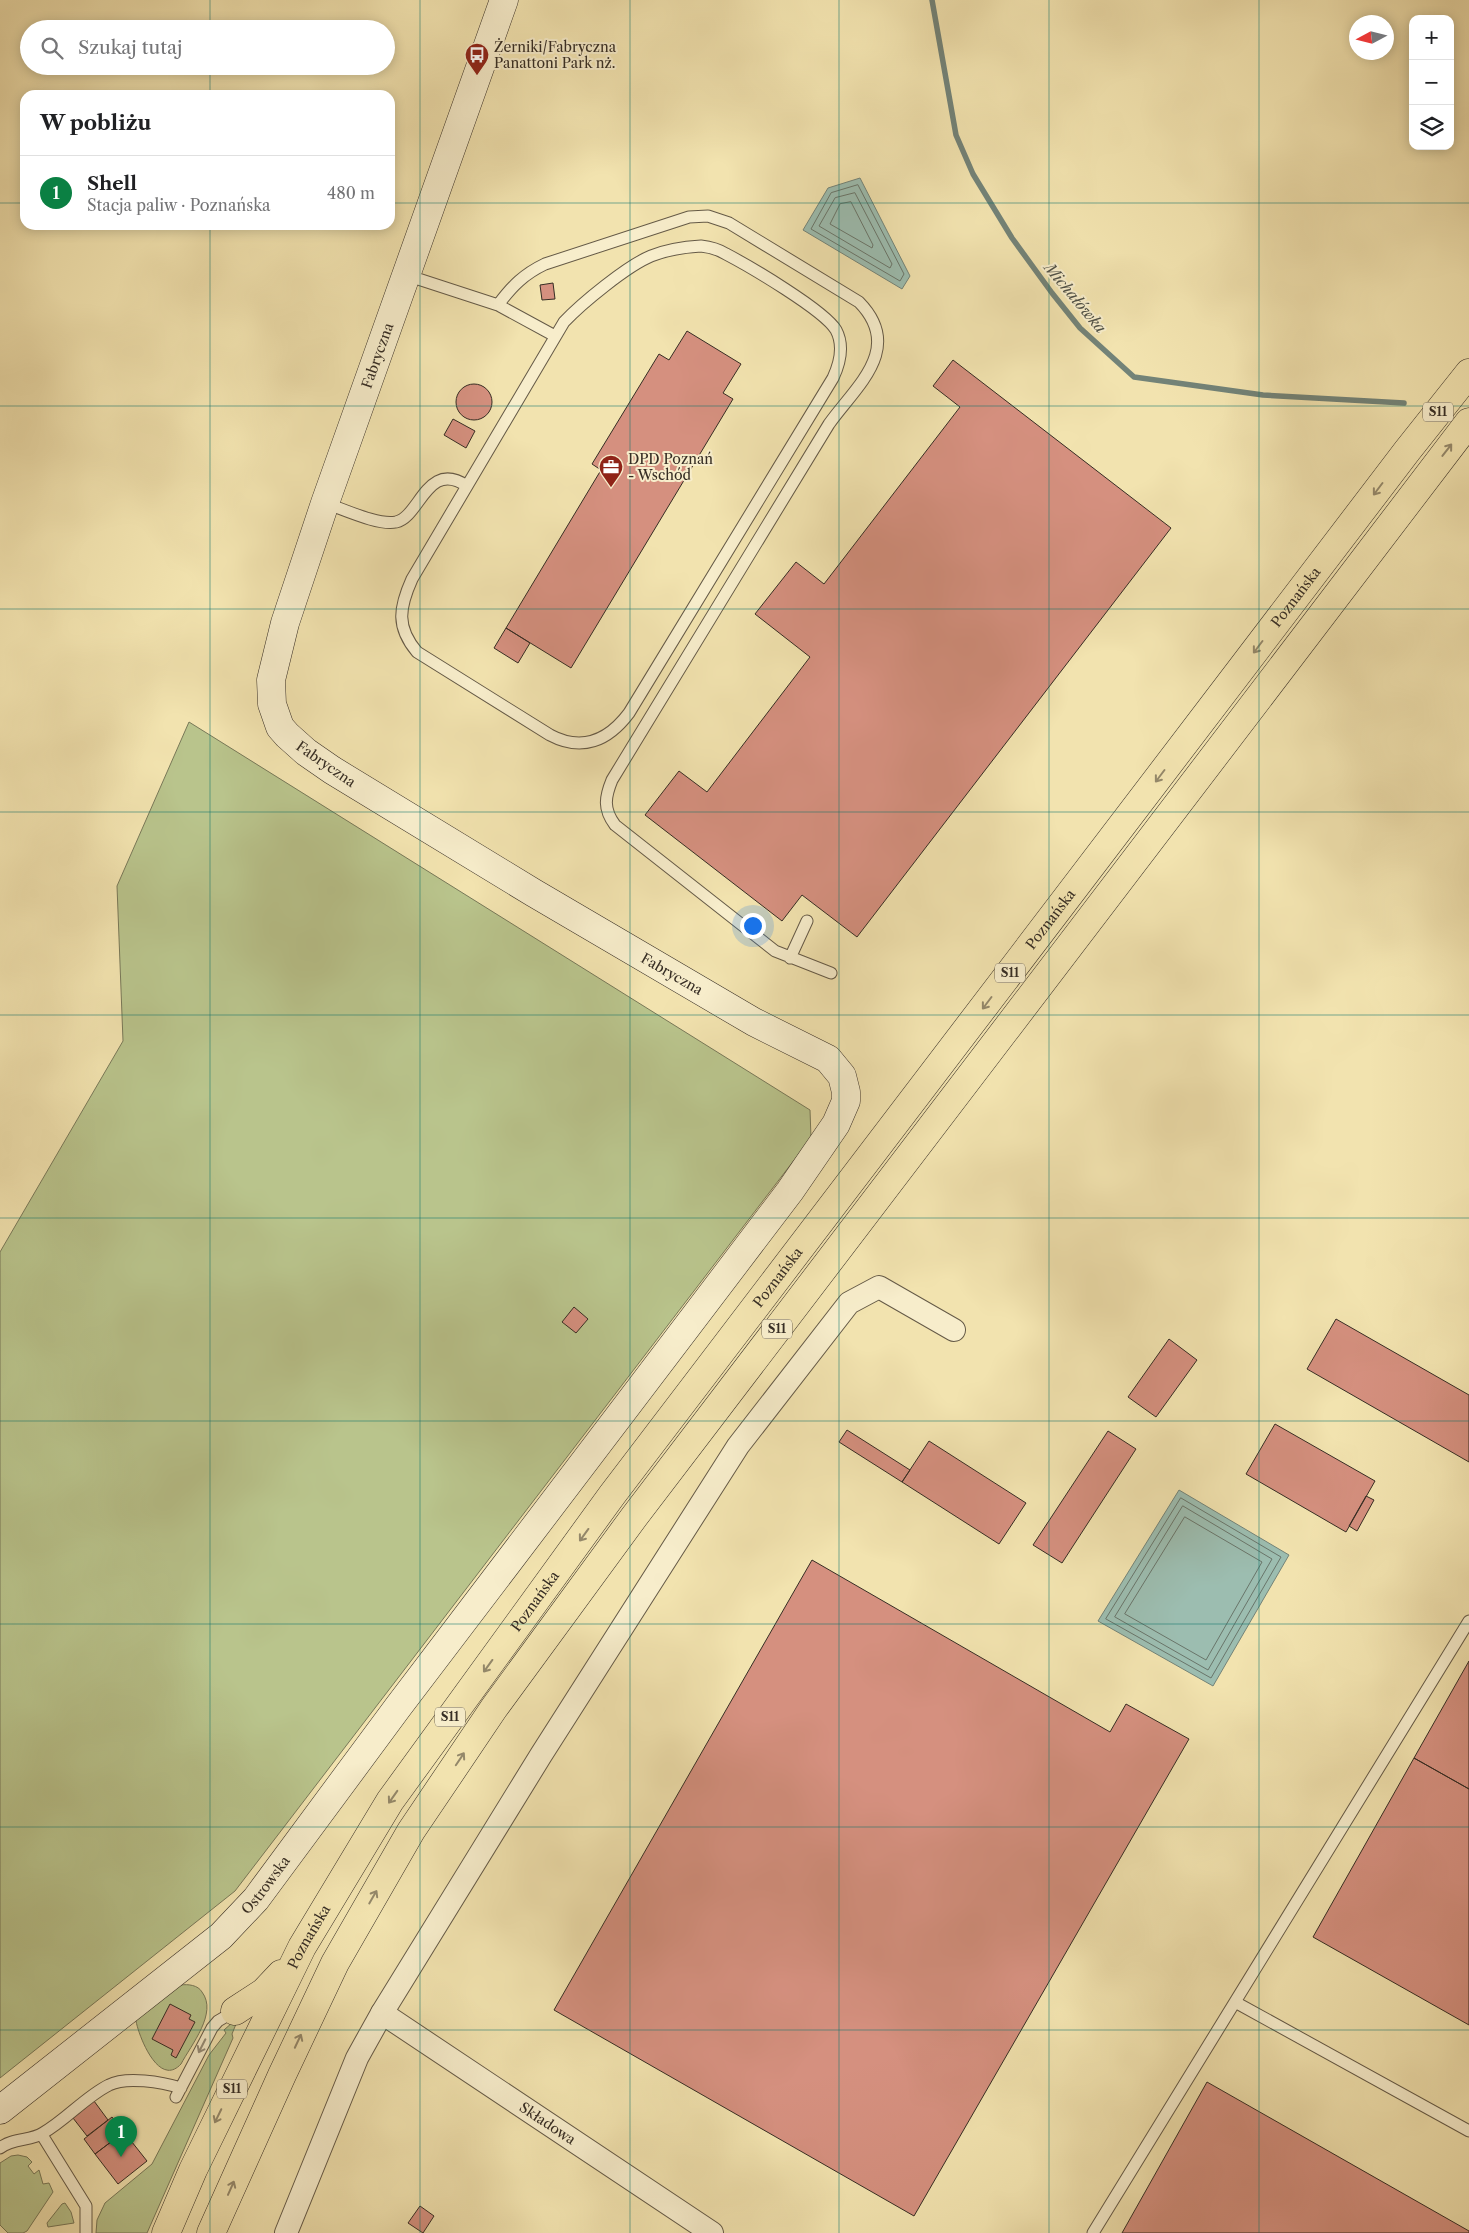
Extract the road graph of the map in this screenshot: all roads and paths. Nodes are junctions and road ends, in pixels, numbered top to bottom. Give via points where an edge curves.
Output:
1 (504, 0) edge
2 (406, 275) junction
3 (498, 305) junction
4 (555, 336) junction
5 (1469, 373) edge
6 (1469, 422) edge
7 (467, 486) junction
8 (325, 502) junction
9 (807, 921) dead end
10 (790, 958) junction
11 (831, 973) dead end
12 (954, 1330) dead end
13 (475, 1605) joint
14 (1469, 1621) edge
15 (302, 1947) junction
16 (1235, 2002) junction
17 (235, 2011) joint
18 (382, 2013) junction
19 (0, 2110) edge
20 (1469, 2131) edge
21 (42, 2134) junction
22 (0, 2148) edge
23 (86, 2233) edge
24 (166, 2233) edge
25 (211, 2233) edge
26 (286, 2233) edge
27 (712, 2233) edge
28 (1093, 2233) edge

1 - 2 street, Fabryczna
2 - 3 lane
2 - 8 street, Fabryczna
3 - 4 lane
3 - 10 lane via 519,280 545,264 678,220 708,216 729,224 859,302 870,315 877,352 870,371 829,424 612,780 606,797 608,813 615,825 766,945
4 - 7 lane
4 - 7 lane via 572,314 636,264 654,255 701,246 726,254 820,313 839,338 840,358 833,378 629,713 617,727 592,742 570,743 550,735 427,659 410,642 401,619 406,592
5 -> 15 highway, Poznańska / S11 via 612,1495 390,1801
25 -> 6 highway, S11 via 335,1963 411,1831 494,1708 634,1517
7 - 8 lane via 451,479 436,483 422,494 403,518 395,522 380,521
8 - 13 street, Fabryczna via 280,636 274,664 272,704 280,727 306,752 383,802 754,1022 828,1059 842,1076 846,1092 846,1101 836,1124 790,1191
9 - 10 lane
10 - 11 lane
12 - 18 street via 879,1287 849,1303 738,1446 546,1747
13 - 19 street, Ostrowska via 287,1860 238,1919 221,1936
14 - 16 lane
15 - 17 highway via 264,1992
15 -> 24 highway, Poznańska / S11 via 192,2170
16 - 20 lane
16 - 28 lane
17 -> 21 lane via 212,2028 178,2092 152,2082 109,2085
18 - 26 street via 358,2058
18 - 27 street, Składowa
21 - 22 lane
21 - 23 lane via 86,2206

